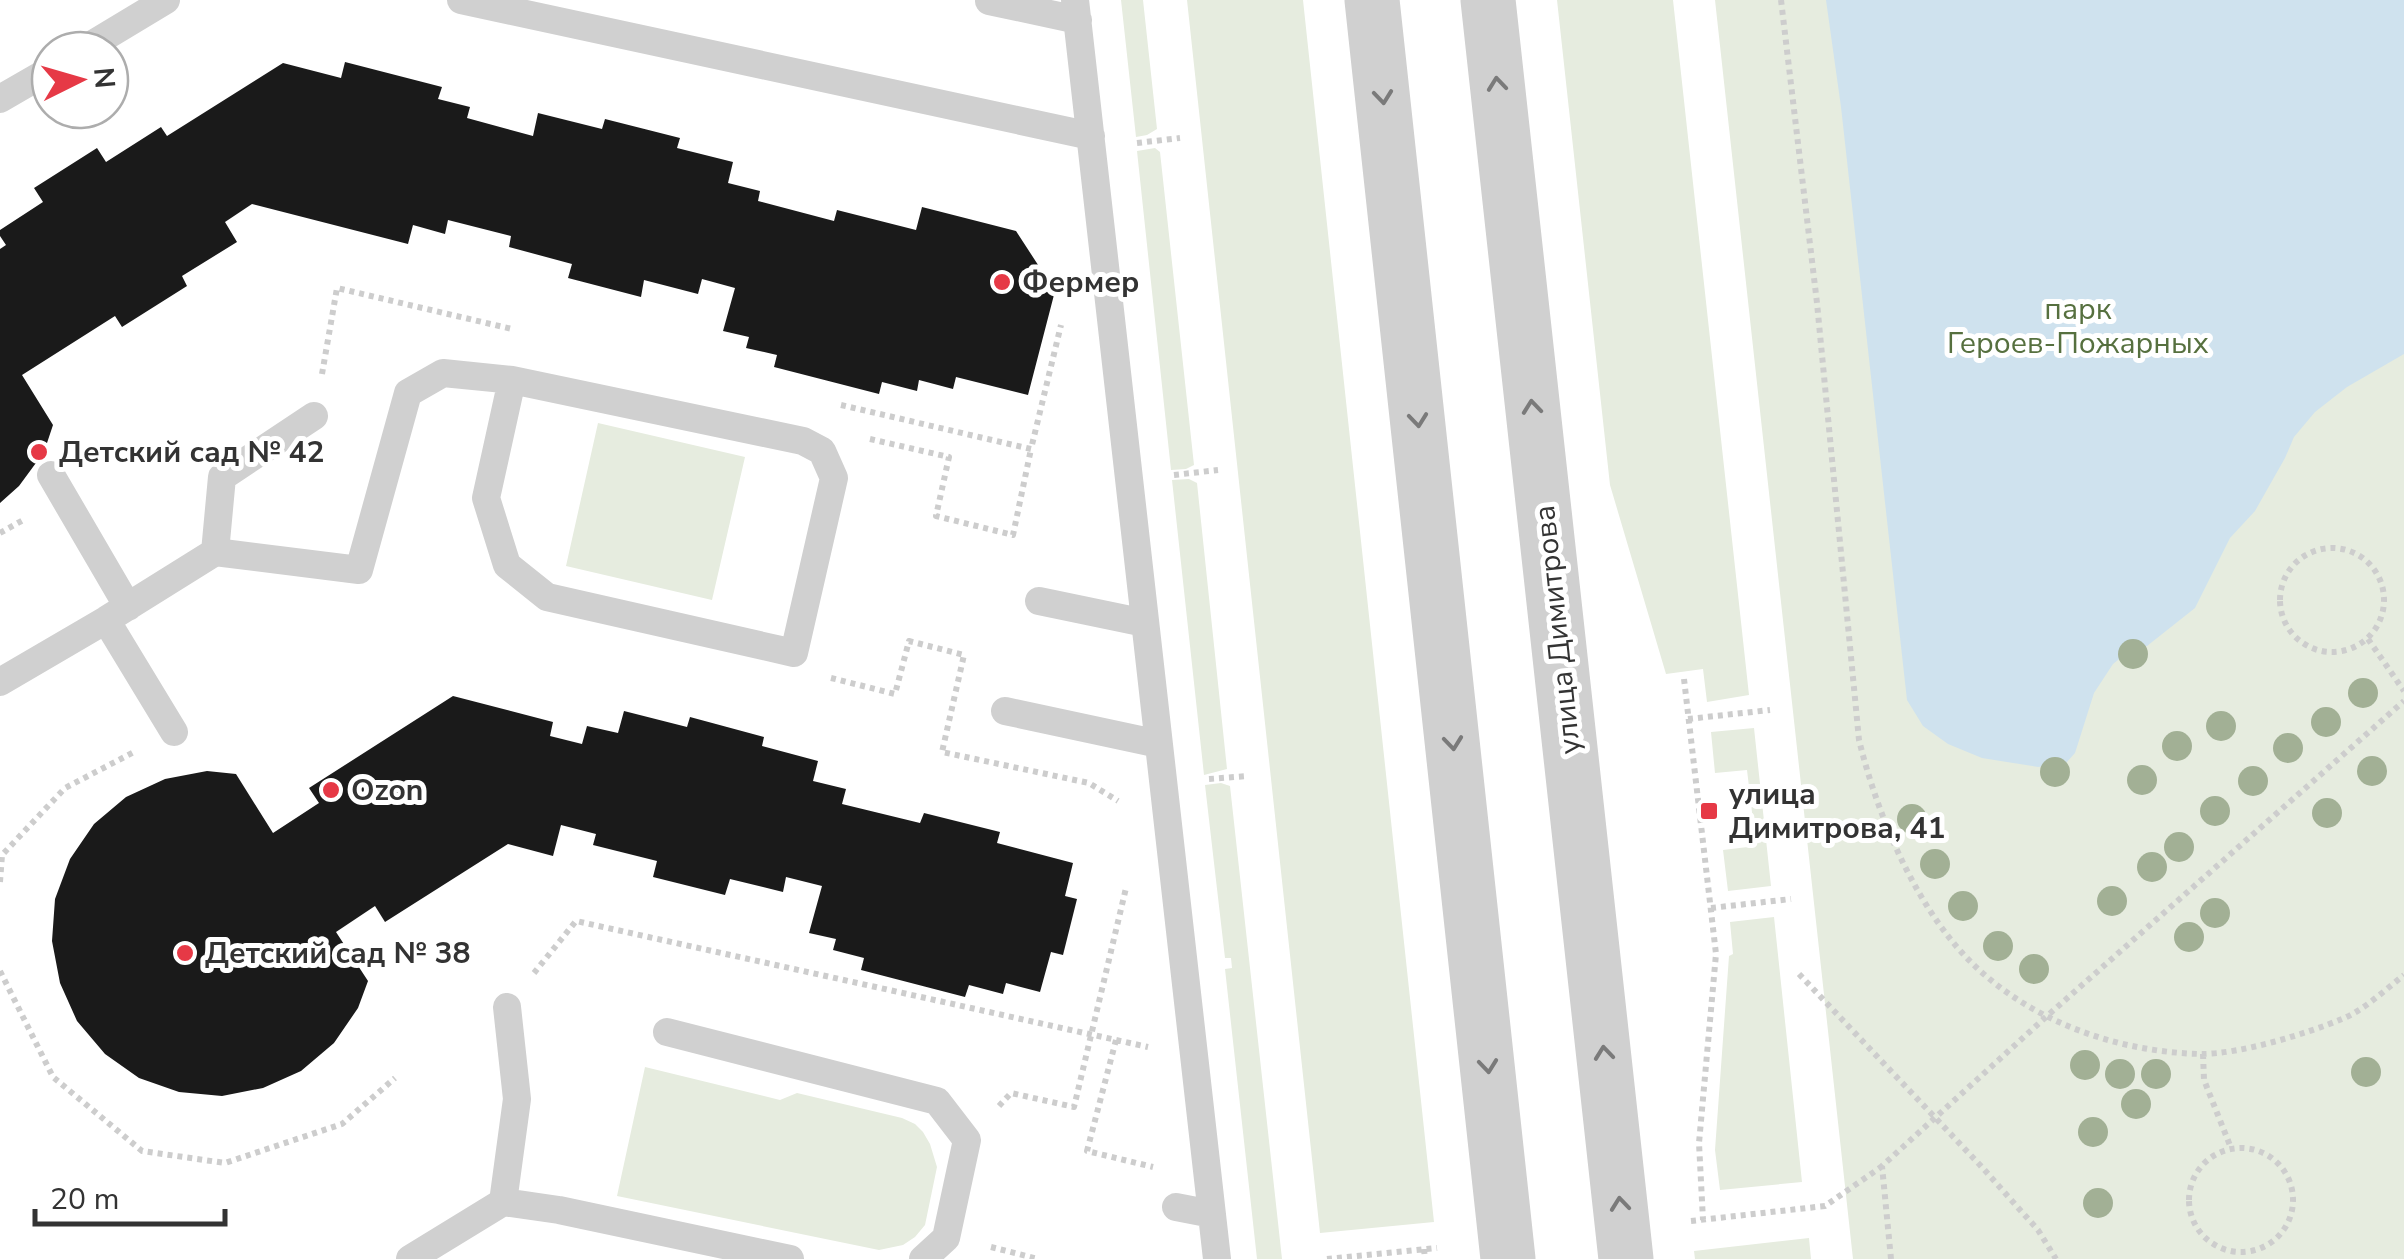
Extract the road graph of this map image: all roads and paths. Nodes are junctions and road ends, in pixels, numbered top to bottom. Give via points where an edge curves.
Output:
1 (166, 0) edge
2 (461, 0) edge
3 (1372, 0) edge
4 (1488, 0) edge
5 (1781, 0) edge
6 (989, 1) edge
7 (1076, 10) edge
8 (116, 30) edge
9 (30, 82) edge
10 (0, 100) edge
11 (1091, 136) junction
12 (1104, 256) junction
13 (530, 332) dead end
14 (512, 380) junction
15 (838, 404) dead end
16 (314, 416) joint
17 (1031, 448) junction
18 (822, 451) junction
19 (52, 475) dead end
20 (216, 552) junction
21 (1039, 601) dead end
22 (117, 614) junction
23 (1145, 623) junction
24 (2368, 639) junction
25 (1684, 679) dead end
26 (0, 682) edge
27 (2404, 691) edge
28 (889, 692) dead end
29 (2404, 700) edge
30 (1770, 710) dead end
31 (1005, 711) dead end
32 (1688, 720) junction
33 (174, 732) joint
34 (1159, 744) junction
35 (1120, 803) dead end
36 (0, 882) edge
37 (1127, 883) dead end
38 (1791, 899) dead end
39 (1711, 908) junction
40 (0, 971) edge
41 (1799, 974) dead end
42 (2404, 975) edge
43 (507, 1007) joint
44 (2047, 1016) junction
45 (666, 1032) dead end
46 (1090, 1035) junction
47 (1116, 1040) junction
48 (2203, 1054) junction
49 (1194, 1056) junction
50 (396, 1078) dead end
51 (1936, 1117) junction
52 (967, 1140) junction
53 (2231, 1148) junction
54 (1882, 1166) junction
55 (1208, 1180) junction
56 (503, 1202) junction
57 (1176, 1207) dead end
58 (1212, 1214) junction
59 (1704, 1220) junction
60 (1691, 1221) dead end
61 (1437, 1248) dead end
62 (1424, 1249) junction
63 (2253, 1256) edge
64 (410, 1259) edge
65 (790, 1259) edge
66 (923, 1259) edge
67 (1217, 1259) edge
68 (1327, 1259) edge
69 (1425, 1259) edge
70 (1508, 1259) edge
71 (1626, 1259) edge
72 (1891, 1259) edge
73 (2056, 1259) edge

1 - 8 lane
2 - 11 lane
3 -> 70 street
71 -> 4 street, улица Димитрова
5 - 44 path via 1859,740 1869,783 1946,934 1978,969
6 - 7 lane
7 - 11 lane
9 - 10 lane
11 - 12 lane
12 - 17 path via 1077,258
12 - 23 lane
13 - 16 path via 337,288
14 - 18 lane via 803,441
14 - 18 lane via 486,498 507,564 547,597 794,653 834,478
14 - 20 lane via 443,373 408,394 360,570
15 - 17 path
16 - 20 lane via 222,476
17 - 18 path via 1013,535 936,516 949,457 861,437
19 - 22 lane
20 - 22 lane
21 - 23 lane
22 - 26 lane
22 - 33 lane
23 - 34 lane
24 - 24 path via 2382,618 2384,593 2376,570 2356,552 2331,546 2307,553 2288,570 2279,594 2282,619 2297,640 2320,652 2346,651
24 - 27 path
25 - 32 path
28 - 35 path via 895,694 909,640 964,656 942,752 1089,782
29 - 44 path
30 - 32 path
31 - 34 lane
32 - 39 path
33 - 36 path via 65,788 2,855
34 - 49 lane
37 - 46 path
38 - 39 path
39 - 59 path via 1716,954 1699,1142
40 - 50 path via 53,1077 142,1151 225,1163 342,1124
41 - 51 path
42 - 48 path via 2345,1018 2243,1050
43 - 46 path via 576,922
43 - 56 lane via 517,1099
44 - 48 path via 2112,1042
44 - 51 path
45 - 52 lane via 937,1100
46 - 47 path
46 - 52 path via 1074,1107 1011,1093
47 - 49 path
47 - 55 path via 1087,1151
48 - 53 path via 2204,1080
49 - 55 lane
51 - 54 path
51 - 73 path
52 - 66 lane via 946,1238
53 - 63 path via 2254,1148 2290,1178 2294,1202 2288,1224
53 - 63 path via 2209,1157 2194,1175 2192,1221 2207,1240
54 - 59 path via 1826,1206
54 - 72 path
55 - 58 lane
56 - 64 lane
56 - 65 lane
57 - 58 lane
58 - 67 lane
59 - 60 path
61 - 62 path
62 - 68 path
62 - 69 path

